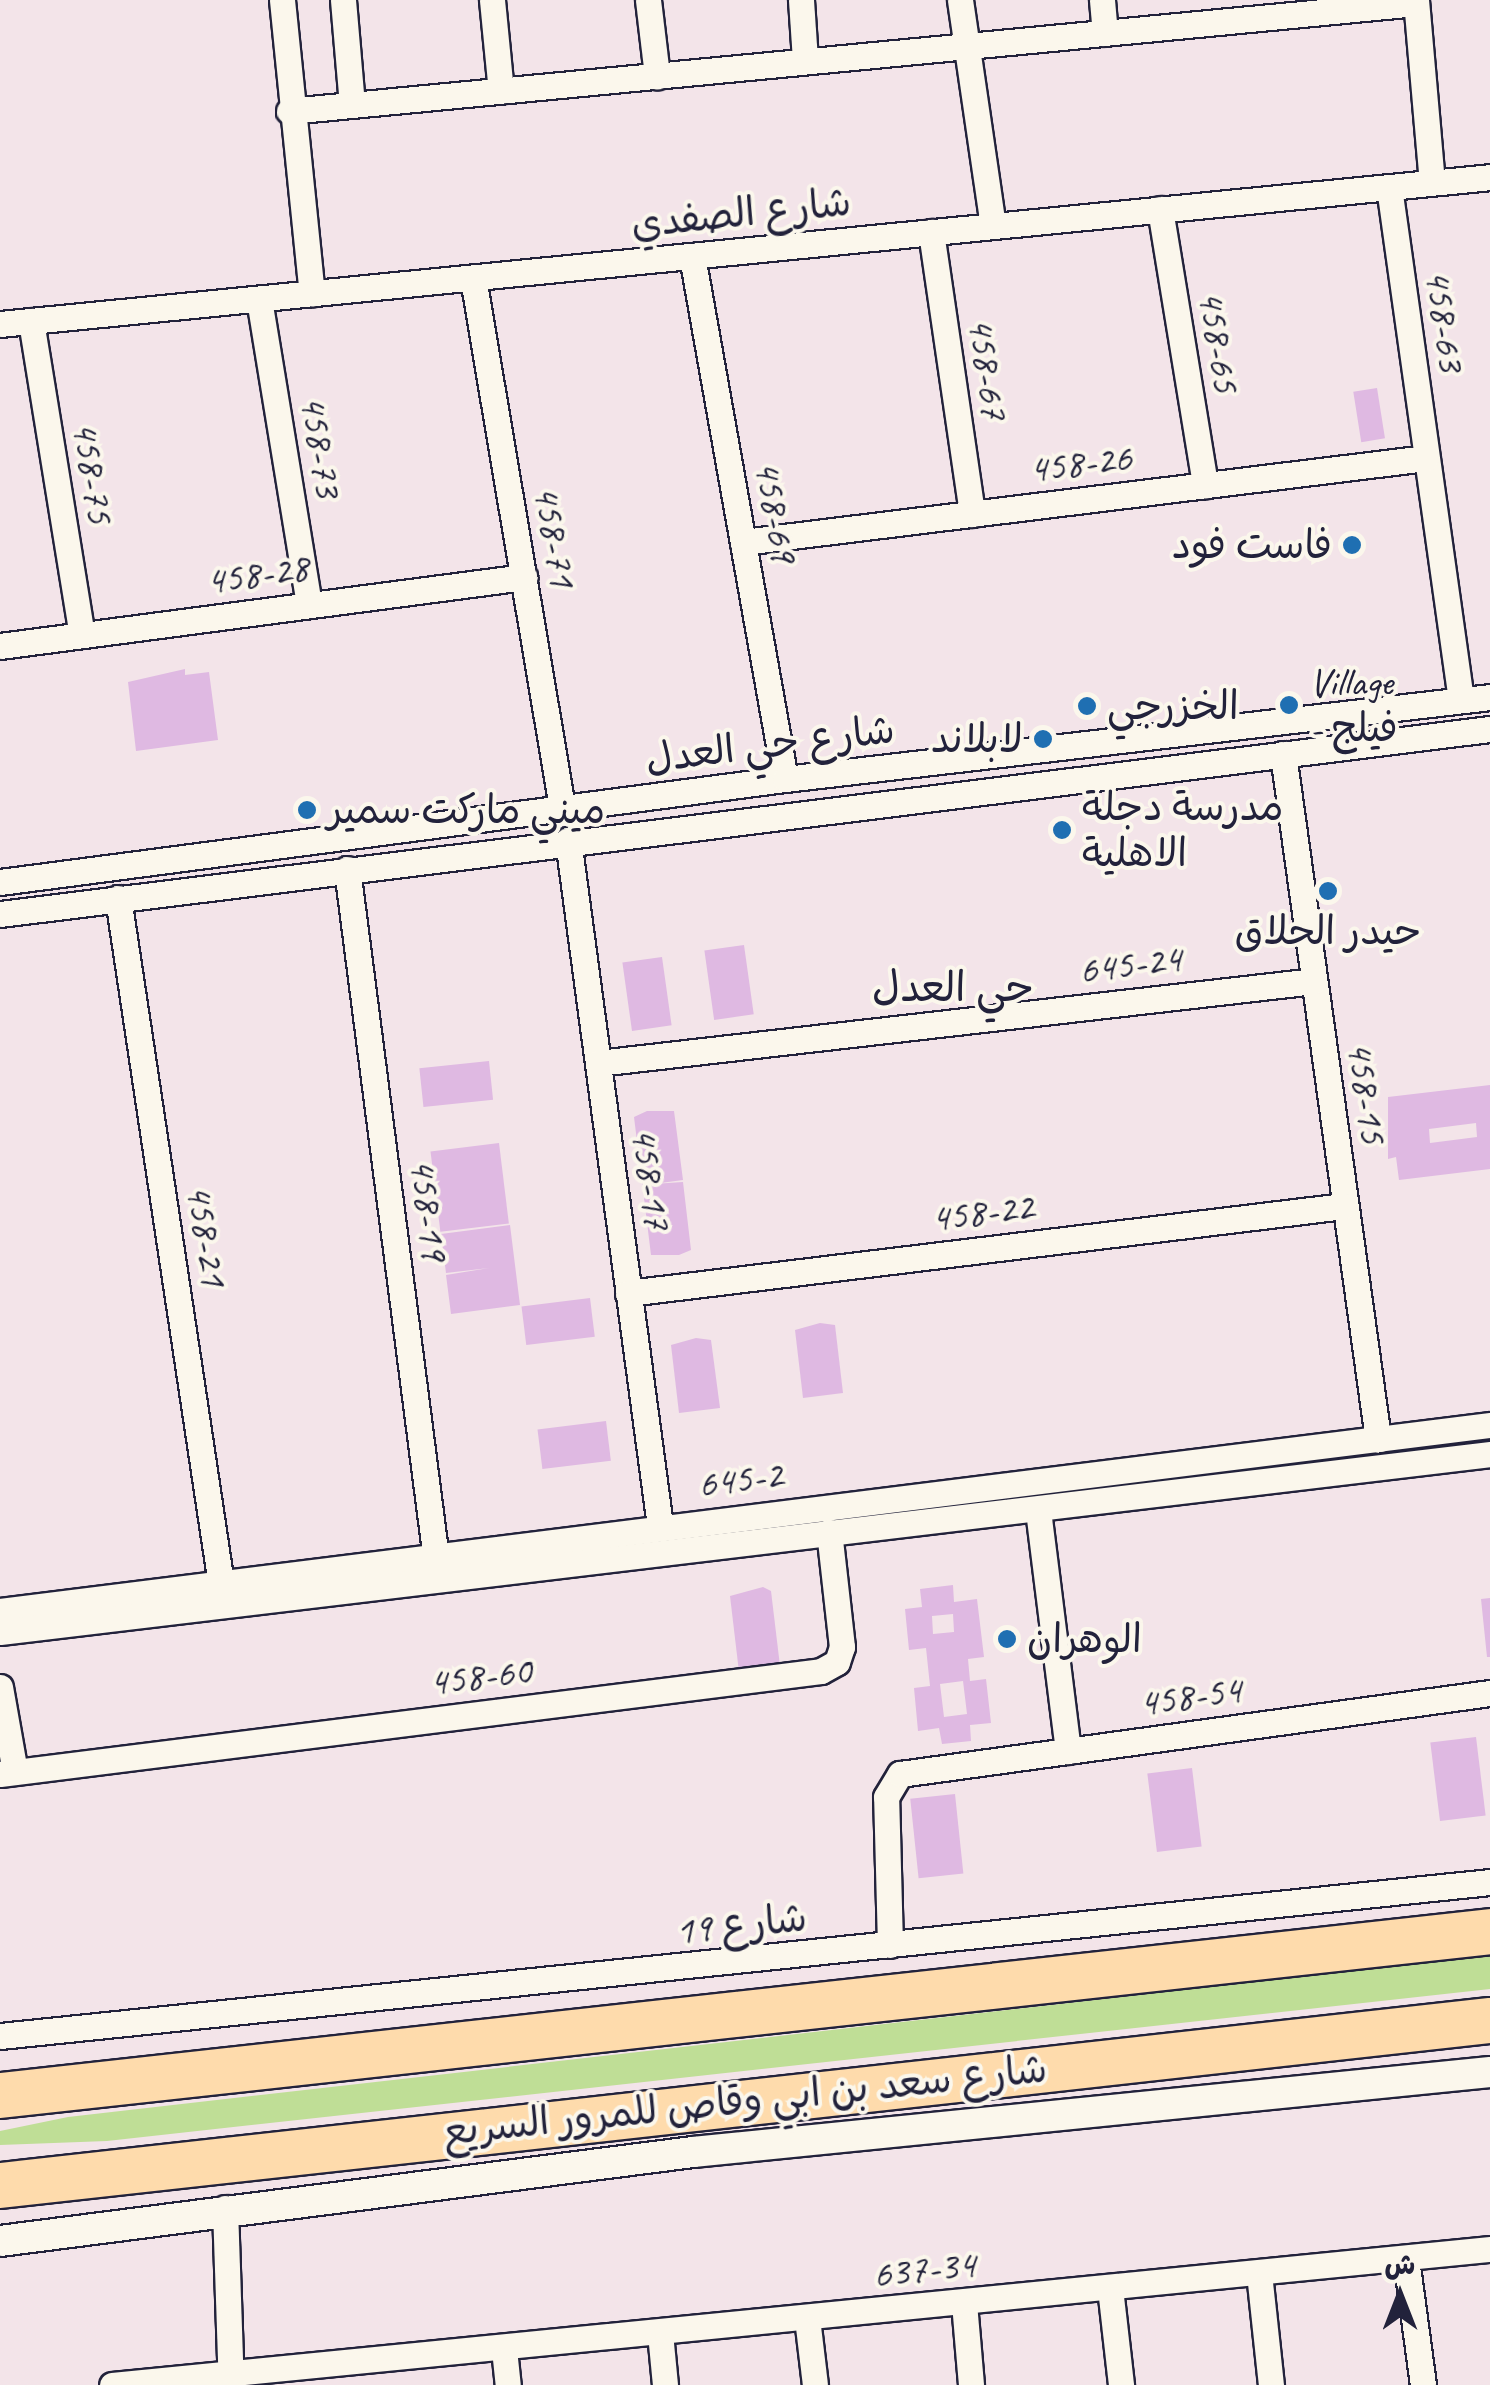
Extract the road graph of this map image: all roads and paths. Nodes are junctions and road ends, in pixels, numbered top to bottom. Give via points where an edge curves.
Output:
1 (282, 0) edge
2 (343, 0) edge
3 (492, 0) edge
4 (648, 0) edge
5 (801, 0) edge
6 (960, 0) edge
7 (1102, 0) edge
8 (1416, 1) edge
9 (1255, 9) edge
10 (1105, 33) junction
11 (964, 46) junction
12 (806, 61) junction
13 (657, 76) junction
14 (501, 91) junction
15 (352, 105) junction
16 (289, 111) junction
17 (1490, 177) edge
18 (1432, 182) junction
19 (1389, 187) junction
20 (1160, 210) junction
21 (993, 226) junction
22 (931, 232) junction
23 (692, 256) junction
24 (473, 278) junction
25 (312, 292) junction
26 (260, 298) junction
27 (31, 320) junction
28 (0, 324) edge
29 (1426, 458) junction
30 (1205, 485) junction
31 (972, 514) junction
32 (743, 542) junction
33 (524, 577) junction
34 (309, 605) junction
35 (82, 635) junction
36 (0, 646) edge
37 (1490, 696) edge
38 (1461, 700) junction
39 (1490, 729) edge
40 (1140, 738) junction
41 (1283, 754) junction
42 (1146, 770) junction
43 (785, 778) junction
44 (562, 806) junction
45 (568, 840) junction
46 (347, 868) junction
47 (0, 882) edge
48 (118, 898) junction
49 (0, 914) edge
50 (1314, 981) junction
51 (598, 1063) junction
52 (1344, 1206) junction
53 (628, 1293) junction
54 (1490, 1426) edge
55 (1378, 1439) junction
56 (1490, 1454) edge
57 (1038, 1510) junction
58 (660, 1526) junction
59 (829, 1532) junction
60 (436, 1559) junction
61 (221, 1584) junction
62 (302, 1587) junction
63 (0, 1611) edge
64 (0, 1632) edge
65 (0, 1687) edge
66 (1490, 1693) edge
67 (1068, 1751) junction
68 (8, 1773) edge
69 (1490, 1882) edge
70 (1490, 1931) edge
71 (890, 1945) junction
72 (1490, 2020) edge
73 (0, 2036) edge
74 (1490, 2072) edge
75 (0, 2092) edge
76 (0, 2184) edge
77 (225, 2208) junction
78 (0, 2241) edge
79 (1490, 2249) edge
80 (1406, 2258) junction
81 (1259, 2273) junction
82 (1110, 2288) junction
83 (964, 2303) junction
84 (807, 2318) junction
85 (660, 2333) junction
86 (504, 2349) junction
87 (230, 2380) edge
88 (112, 2385) edge
89 (508, 2385) edge
90 (665, 2385) edge
91 (815, 2385) edge
92 (971, 2385) edge
93 (1121, 2385) edge
94 (1271, 2385) edge
95 (1423, 2385) edge

1 - 16 street
2 - 15 street
3 - 14 street
4 - 13 street
5 - 12 street
6 - 11 street
7 - 10 street
8 - 9 street
8 - 18 street
9 - 10 street
10 - 11 street
11 - 12 street
11 - 21 street
12 - 13 street
13 - 14 street
14 - 15 street
15 - 16 street
16 - 25 street
17 - 18 street, شارع الصفدي
18 - 19 street, شارع الصفدي
19 - 20 street, شارع الصفدي
19 - 29 street, 458-63
20 - 21 street, شارع الصفدي
20 - 30 street, 458-65
21 - 22 street, شارع الصفدي
22 - 23 street, شارع الصفدي
22 - 31 street, 458-67
23 - 24 street, شارع الصفدي
23 - 32 street, 458-69
24 - 25 street, شارع الصفدي
24 - 33 street, 458-71
25 - 26 street, شارع الصفدي
26 - 27 street, شارع الصفدي
26 - 34 street, 458-73
27 - 28 street, شارع الصفدي
27 - 35 street, 458-75
29 - 30 street, 458-26
29 - 38 street, 458-63
30 - 31 street, 458-26
31 - 32 street, 458-26
32 - 43 street, 458-69
33 - 34 street, 458-28
33 - 44 street, 458-71
34 - 35 street, 458-28
35 - 36 street, 458-28
37 - 38 street, شارع حي العدل
38 - 40 street, شارع حي العدل
39 - 41 street, شارع حي العدل
40 - 42 street
40 - 43 street, شارع حي العدل
41 - 42 street, شارع حي العدل
41 - 50 street, 458-15
42 - 45 street, شارع حي العدل
43 - 44 street, شارع حي العدل
44 - 47 street, شارع حي العدل
45 - 46 street, شارع حي العدل
45 - 51 street, 458-17
46 - 48 street, شارع حي العدل
46 - 60 street, 458-19
48 - 49 street, شارع حي العدل
48 - 61 street, 458-21
50 - 51 street, 645-24
50 - 52 street, 458-15
51 - 53 street, 458-17
52 - 53 street, 458-22
52 - 55 street, 458-15
53 - 58 street, 458-17
54 - 55 street, 645-2
55 - 58 street, 645-2
56 - 57 street, 645-2
57 - 59 street, 645-2
57 - 67 street
58 - 60 street, 645-2
59 - 62 street, 645-2
59 - 68 street, 458-60 via 842,1647 837,1662 821,1670
60 - 62 street, 645-2
61 - 62 street, 645-2
61 - 63 street, 645-2
62 - 64 street, 645-2
65 - 68 street
66 - 67 street, 458-54
67 - 71 street, 458-54 via 900,1774 886,1796
69 - 71 street, شارع 19
70 - 75 highway
71 - 73 street, شارع 19
72 - 76 highway, شارع سعد بن ابي وقاص للمرور السريع
74 - 77 street via 694,2152
77 - 78 street
77 - 87 street
79 - 80 street, 637-34
80 - 81 street, 637-34
80 - 95 street
81 - 82 street, 637-34
81 - 94 street
82 - 83 street, 637-34
82 - 93 street
83 - 84 street, 637-34
83 - 92 street
84 - 85 street, 637-34
84 - 91 street
85 - 86 street, 637-34
85 - 90 street
86 - 87 street, 637-34
86 - 89 street
87 - 88 street, 637-34

